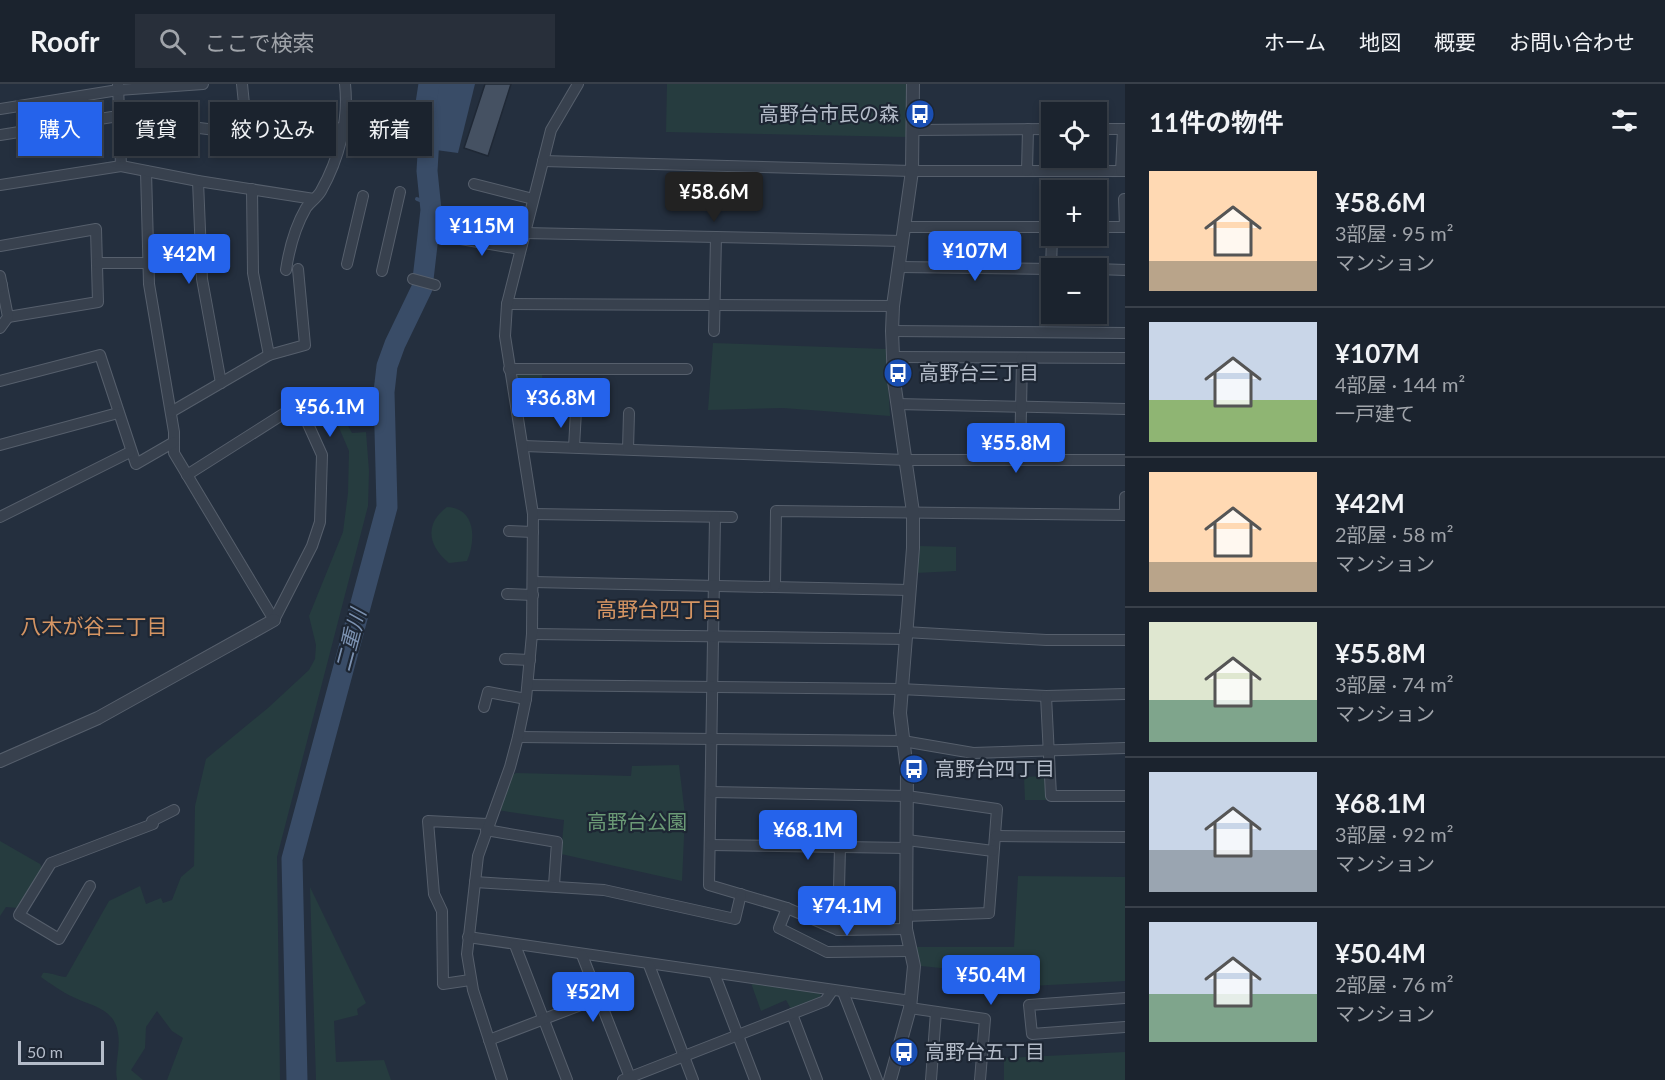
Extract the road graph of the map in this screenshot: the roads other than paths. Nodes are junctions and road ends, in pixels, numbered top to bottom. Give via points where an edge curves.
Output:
1 (203, 84) edge
2 (242, 84) edge
3 (345, 84) edge
4 (578, 84) edge
5 (914, 84) edge
6 (118, 87) edge
7 (95, 88) edge
8 (119, 102) edge
9 (244, 102) edge
10 (0, 109) edge
11 (114, 118) edge
12 (336, 128) edge
13 (344, 128) junction
14 (1029, 129) junction
15 (1041, 129) edge
16 (1107, 129) edge
17 (1124, 129) edge
18 (913, 130) junction
19 (0, 135) edge
20 (121, 156) edge
21 (543, 161) junction
22 (121, 166) junction
23 (146, 171) junction
24 (912, 171) junction
25 (1027, 171) junction
26 (1123, 171) edge
27 (198, 181) junction
28 (474, 184) dead end
29 (0, 185) edge
30 (252, 189) junction
31 (400, 192) dead end
32 (363, 196) dead end
33 (314, 199) junction
34 (533, 199) junction
35 (1124, 199) edge
36 (905, 227) junction
37 (1041, 227) edge
38 (1107, 227) edge
39 (1125, 227) edge
40 (524, 233) junction
41 (449, 237) dead end
42 (717, 237) junction
43 (903, 241) junction
44 (0, 246) edge
45 (520, 249) junction
46 (97, 263) junction
47 (147, 263) junction
48 (347, 264) dead end
49 (899, 267) junction
50 (298, 269) dead end
51 (1041, 269) edge
52 (1107, 269) edge
53 (286, 270) dead end
54 (1125, 270) edge
55 (382, 271) dead end
56 (413, 279) dead end
57 (0, 282) edge
58 (435, 285) dead end
59 (507, 304) junction
60 (715, 305) junction
61 (892, 306) junction
62 (8, 317) junction
63 (0, 328) edge
64 (714, 331) dead end
65 (892, 331) junction
66 (1125, 333) edge
67 (269, 355) junction
68 (892, 357) junction
69 (1022, 358) junction
70 (1125, 358) edge
71 (509, 369) junction
72 (687, 369) dead end
73 (0, 381) edge
74 (221, 383) junction
75 (897, 404) junction
76 (1021, 407) junction
77 (1125, 409) edge
78 (576, 411) dead end
79 (171, 412) junction
80 (118, 413) junction
81 (629, 413) dead end
82 (174, 442) junction
83 (0, 445) edge
84 (524, 446) junction
85 (574, 447) junction
86 (628, 449) junction
87 (130, 452) junction
88 (906, 460) junction
89 (1020, 460) junction
90 (1125, 460) edge
91 (187, 475) junction
92 (1125, 497) edge
93 (913, 512) junction
94 (533, 514) junction
95 (0, 517) edge
96 (715, 517) junction
97 (732, 517) dead end
98 (509, 531) dead end
99 (533, 532) junction
100 (533, 582) junction
101 (714, 586) junction
102 (775, 586) junction
103 (909, 590) junction
104 (507, 594) dead end
105 (533, 595) junction
106 (274, 620) junction
107 (532, 634) junction
108 (713, 636) junction
109 (904, 636) junction
110 (1125, 640) edge
111 (505, 658) dead end
112 (530, 660) junction
113 (528, 685) junction
114 (712, 687) junction
115 (900, 689) junction
116 (1125, 694) edge
117 (1046, 696) junction
118 (526, 699) junction
119 (484, 708) dead end
120 (518, 737) junction
121 (712, 739) junction
122 (903, 741) junction
123 (1125, 748) edge
124 (1048, 751) junction
125 (0, 761) edge
126 (711, 792) junction
127 (908, 796) junction
128 (1125, 796) edge
129 (174, 810) dead end
130 (487, 827) junction
131 (996, 836) junction
132 (1125, 837) edge
133 (907, 844) junction
134 (710, 845) junction
135 (840, 847) junction
136 (993, 851) junction
137 (475, 882) junction
138 (554, 885) junction
139 (90, 886) dead end
140 (741, 894) junction
141 (787, 908) junction
142 (906, 922) junction
143 (838, 930) junction
144 (468, 938) junction
145 (515, 945) junction
146 (909, 951) junction
147 (582, 955) junction
148 (649, 965) junction
149 (714, 973) junction
150 (470, 980) junction
151 (838, 991) junction
152 (599, 998) junction
153 (1125, 998) edge
154 (911, 1005) junction
155 (936, 1012) junction
156 (792, 1014) junction
157 (545, 1018) junction
158 (1125, 1027) edge
159 (738, 1035) junction
160 (489, 1040) junction
161 (684, 1056) junction
162 (628, 1079) edge
163 (502, 1080) edge
164 (567, 1080) edge
165 (693, 1080) edge
166 (755, 1080) edge
167 (817, 1080) edge
168 (877, 1080) edge
169 (890, 1080) edge
170 (931, 1080) edge
171 (980, 1080) edge

1 - 6 street
2 - 9 street
3 - 13 street
4 - 21 street via 551,130
5 - 18 street
6 - 7 street
6 - 8 street
7 - 10 street
11 - 19 street
12 - 13 street
13 - 33 street via 328,176
14 - 15 street
14 - 18 street
14 - 25 street
16 - 17 street
17 - 26 street
18 - 24 street
20 - 22 street
21 - 24 street
21 - 34 street
22 - 23 street
22 - 29 street
23 - 27 street
23 - 47 street
24 - 25 street
24 - 36 street
25 - 26 street
27 - 30 street
27 - 74 street via 202,279
28 - 34 street
30 - 33 street
30 - 67 street via 253,273
31 - 55 street
32 - 48 street
33 - 53 street via 304,211
34 - 40 street
35 - 39 street
36 - 37 street
36 - 43 street
38 - 39 street
40 - 42 street
40 - 45 street
41 - 45 street
42 - 43 street
42 - 60 street
43 - 49 street
44 - 46 street via 96,230
45 - 59 street
46 - 47 street
46 - 62 street via 98,302
47 - 79 street
49 - 51 street
49 - 61 street
50 - 67 street via 305,345
52 - 54 street
56 - 58 street
57 - 62 street
59 - 60 street
59 - 71 street
60 - 61 street
60 - 64 street
61 - 65 street
62 - 63 street
65 - 66 street
65 - 68 street
67 - 74 street
68 - 69 street
68 - 75 street
69 - 70 street
69 - 76 street
71 - 72 street
71 - 84 street
73 - 80 street via 100,355
74 - 79 street
75 - 76 street
75 - 88 street
76 - 77 street
76 - 89 street
78 - 85 street
79 - 82 street
80 - 83 street
80 - 87 street
81 - 86 street
82 - 87 street via 136,464
82 - 91 street via 174,453
84 - 85 street
84 - 94 street
85 - 86 street
86 - 88 street
87 - 95 street
88 - 89 street
88 - 93 street
89 - 90 street
91 - 106 street
91 - 106 street via 299,404 322,455 320,522
92 - 93 street via 1125,515
93 - 102 street via 776,511
93 - 103 street
94 - 96 street
94 - 99 street
96 - 97 street
96 - 101 street
98 - 99 street
99 - 100 street
100 - 101 street
100 - 105 street
101 - 102 street
101 - 108 street
102 - 103 street
103 - 109 street
104 - 105 street
105 - 107 street
106 - 125 street via 98,718
107 - 108 street
107 - 112 street
108 - 109 street
108 - 114 street
109 - 110 street
109 - 115 street
111 - 112 street
112 - 113 street
113 - 114 street
113 - 118 street
114 - 115 street
114 - 121 street
115 - 117 street
115 - 122 street
116 - 117 street
117 - 124 street
118 - 119 street via 488,692
118 - 120 street
120 - 121 street
120 - 130 street
121 - 122 street
121 - 126 street
122 - 124 street via 973,753
122 - 127 street
123 - 124 street
124 - 128 street via 1051,796
126 - 127 street
126 - 134 street
127 - 131 street via 997,809
127 - 133 street
129 - 139 street via 152,823 51,863 19,915 59,939
130 - 137 street
130 - 138 street via 557,842
130 - 150 street via 428,821 434,894 442,911 443,984
131 - 132 street
131 - 136 street
133 - 135 street
133 - 136 street
133 - 142 street
134 - 135 street
134 - 140 street via 709,885
135 - 143 street
136 - 142 street via 989,913
137 - 138 street
137 - 144 street
138 - 140 street via 604,890 735,920
140 - 141 street
141 - 143 street
141 - 146 street via 779,928 827,952
142 - 143 street
142 - 146 street
144 - 145 street
144 - 150 street
145 - 147 street
145 - 157 street
146 - 154 street via 914,966
147 - 148 street
147 - 152 street
148 - 149 street
148 - 161 street
149 - 151 street
149 - 159 street
150 - 160 street
151 - 154 street
151 - 156 street via 825,1002
151 - 168 street
152 - 157 street
152 - 162 street
153 - 158 street via 1029,1005 1032,1034
154 - 155 street
154 - 169 street
155 - 170 street
155 - 171 street via 985,1019
156 - 159 street
156 - 167 street
157 - 160 street
157 - 164 street
159 - 161 street
159 - 166 street
160 - 163 street
161 - 162 street
161 - 165 street

